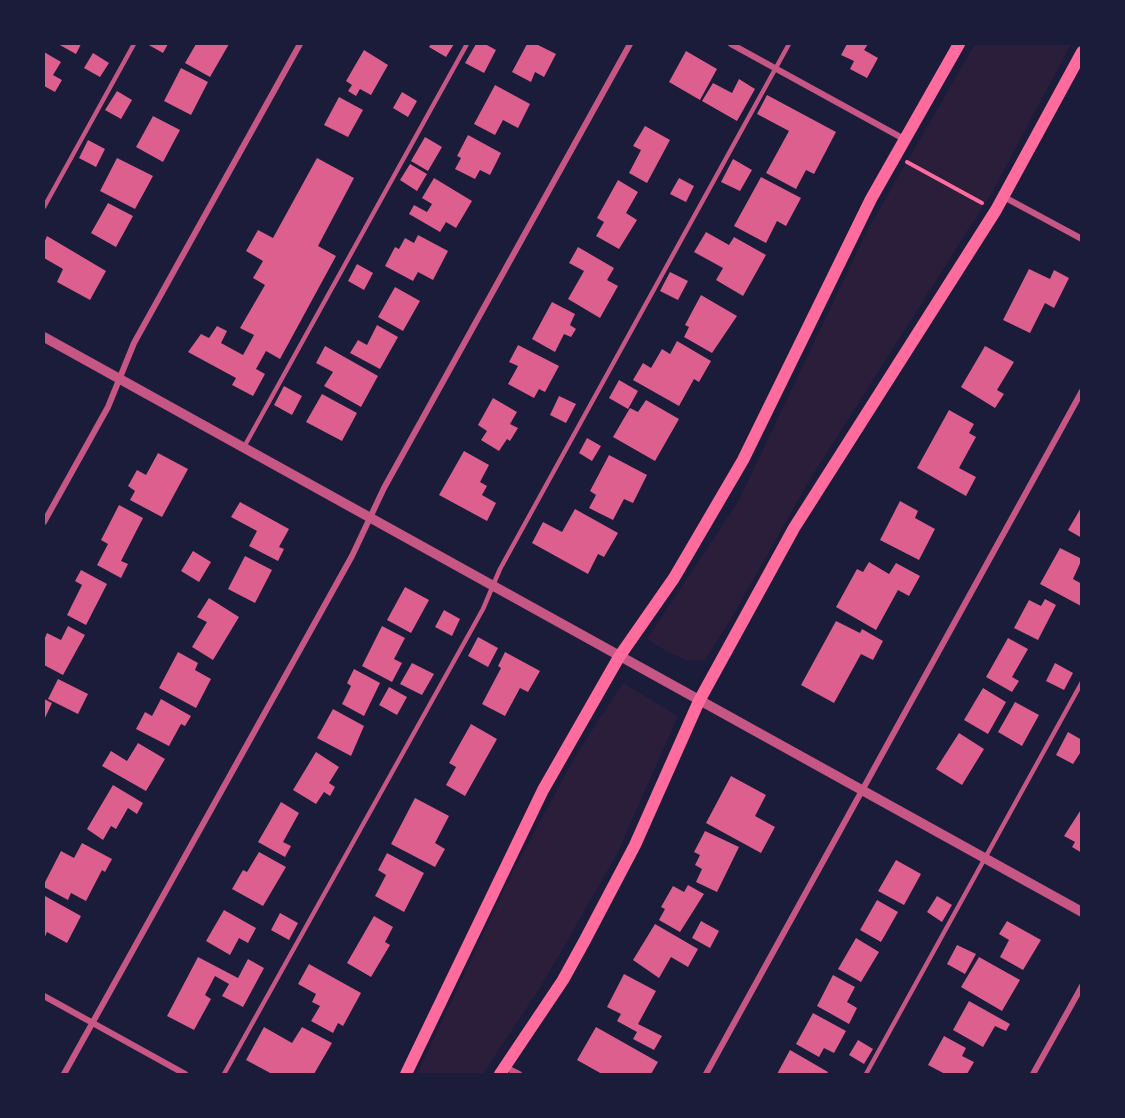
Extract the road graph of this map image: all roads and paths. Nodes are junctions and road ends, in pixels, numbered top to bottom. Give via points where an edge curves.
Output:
1 (134, 44) edge
2 (300, 44) edge
3 (466, 44) edge
4 (630, 44) edge
5 (731, 44) edge
6 (789, 44) edge
7 (959, 44) edge
8 (1082, 52) edge
9 (775, 68) junction
10 (904, 139) junction
11 (895, 156) junction
12 (1004, 197) junction
13 (44, 207) edge
14 (996, 210) junction
15 (1082, 239) edge
16 (44, 337) edge
17 (120, 380) junction
18 (1082, 391) edge
19 (242, 449) junction
20 (370, 519) junction
21 (44, 522) edge
22 (492, 587) junction
23 (619, 657) junction
24 (1082, 682) edge
25 (699, 701) junction
26 (863, 792) junction
27 (984, 859) junction
28 (1082, 912) edge
29 (1082, 986) edge
30 (44, 996) edge
31 (92, 1024) junction
32 (502, 1071) edge
33 (64, 1074) edge
34 (185, 1074) edge
35 (224, 1074) edge
36 (406, 1074) edge
37 (519, 1074) edge
38 (706, 1074) edge
39 (866, 1074) edge
40 (1034, 1074) edge

1 - 13 lane
2 - 17 street via 134,343
3 - 19 lane
4 - 20 street
5 - 9 street
6 - 9 lane
7 - 10 main road
8 - 12 main road
9 - 10 street
9 - 22 lane
10 - 11 main road
11 - 14 path
11 - 23 main road via 743,460 674,578
12 - 14 main road
12 - 15 street
14 - 25 main road via 821,482
16 - 17 street
17 - 19 street
17 - 21 street
18 - 26 street
19 - 20 street
20 - 22 street
20 - 31 street
22 - 23 street
22 - 35 lane
23 - 25 street
23 - 36 main road via 543,790
24 - 27 lane
25 - 26 street
25 - 32 main road via 635,845 585,940
26 - 27 street
26 - 38 street
27 - 28 street
27 - 39 lane
29 - 40 street
30 - 31 street
31 - 33 street
31 - 34 street
32 - 37 street

